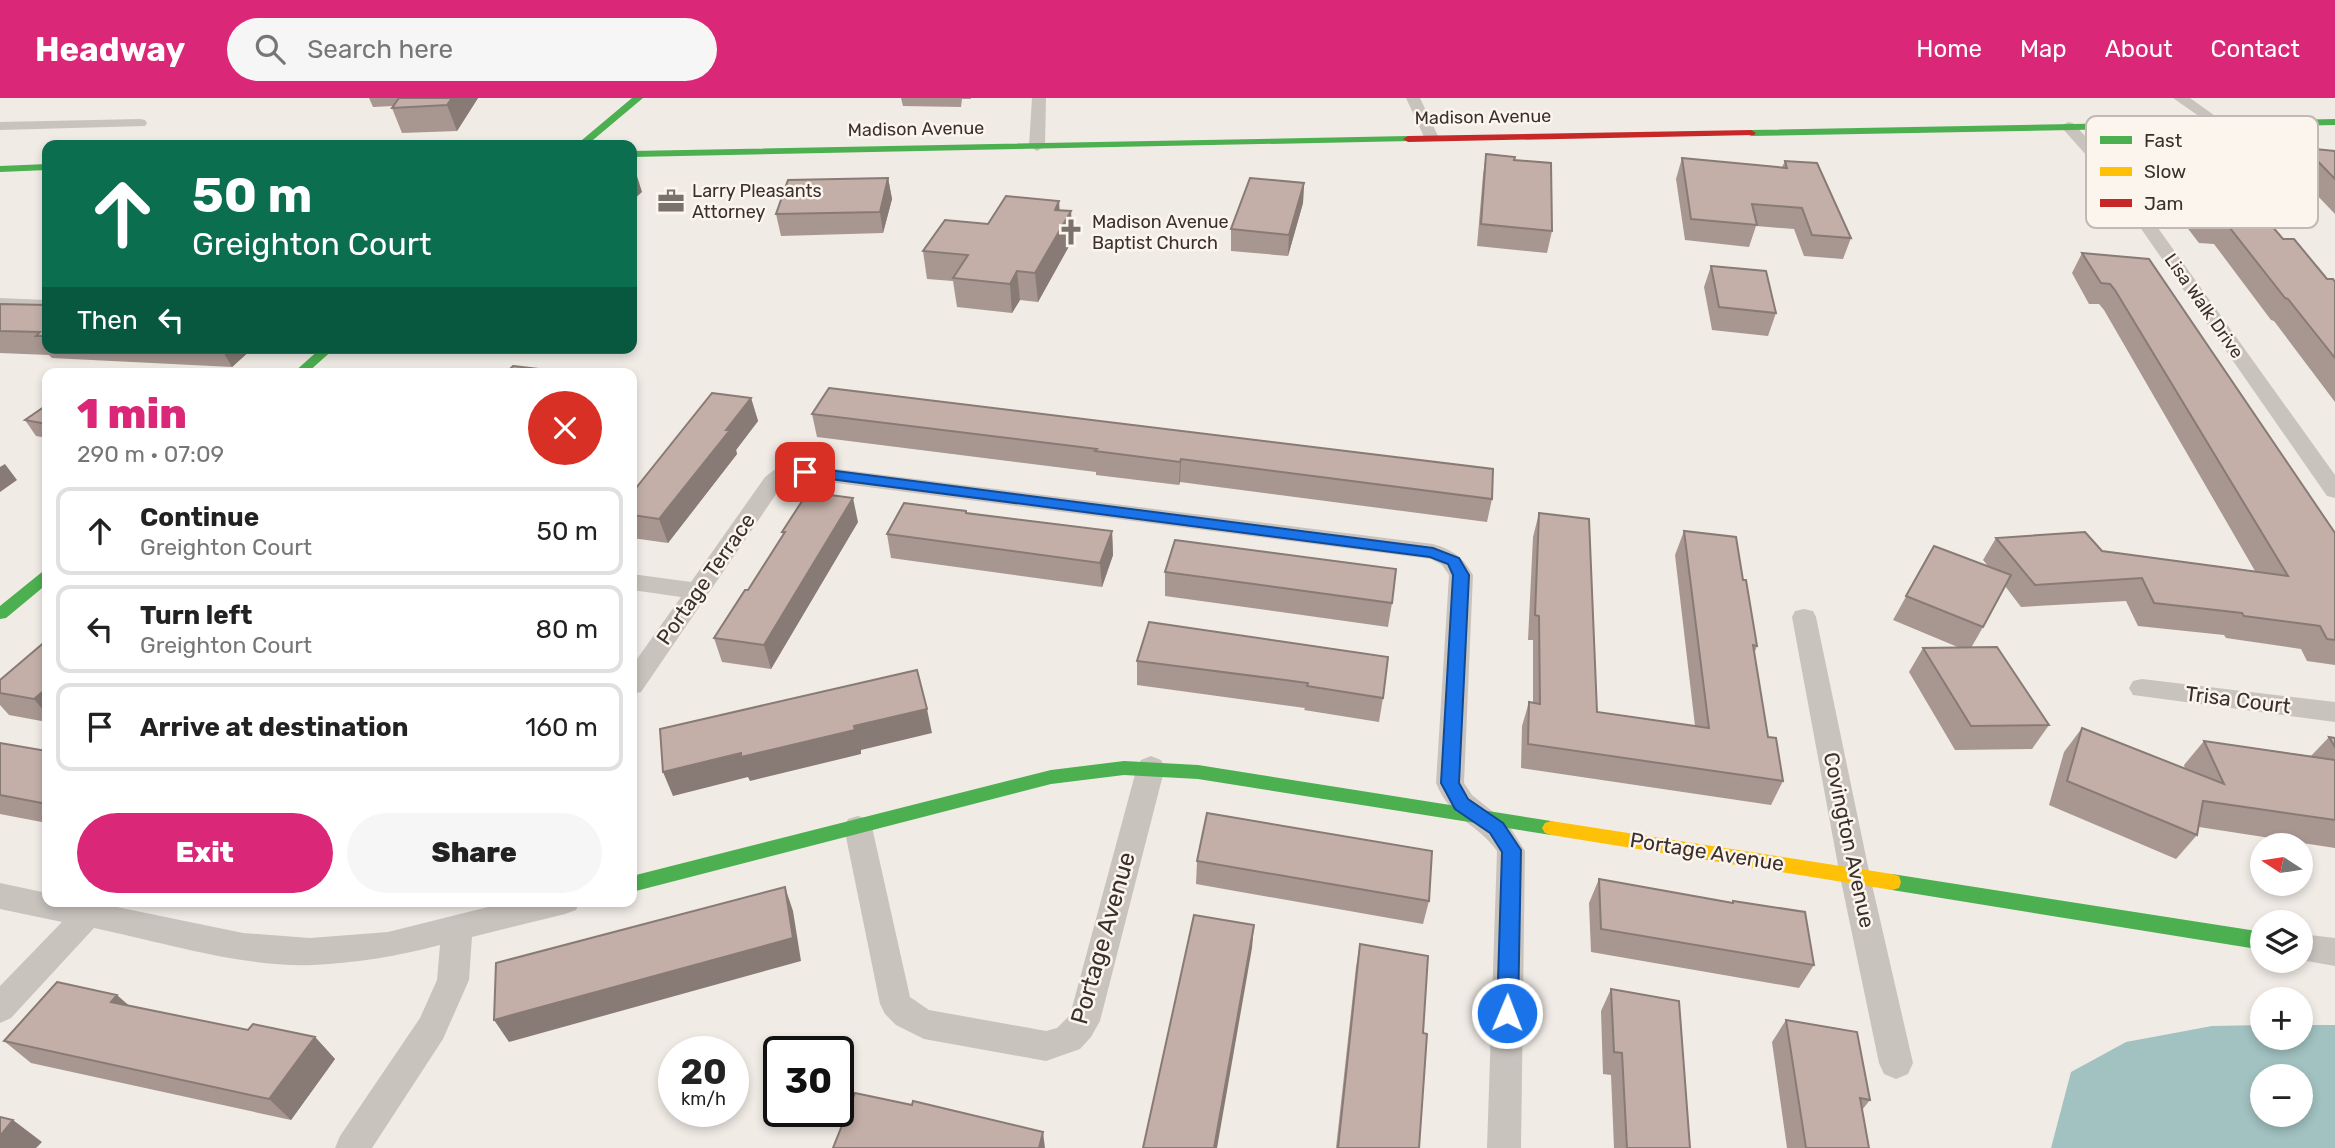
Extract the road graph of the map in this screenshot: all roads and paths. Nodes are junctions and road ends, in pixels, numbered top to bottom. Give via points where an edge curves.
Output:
1 (638, 98) edge
2 (1040, 98) edge
3 (1413, 98) edge
4 (2180, 98) edge
5 (2207, 116) edge
6 (140, 123) dead end
7 (0, 126) edge
8 (2068, 126) junction
9 (2086, 126) edge
10 (1431, 138) junction
11 (587, 140) edge
12 (1038, 146) junction
13 (2086, 146) edge
14 (637, 154) edge
15 (42, 167) edge
16 (0, 169) edge
17 (2149, 228) edge
18 (0, 303) edge
19 (42, 304) edge
20 (322, 354) edge
21 (305, 368) edge
22 (2335, 491) edge
23 (42, 580) edge
24 (637, 583) edge
25 (697, 591) junction
26 (0, 614) edge
27 (1804, 617) dead end
28 (637, 678) edge
29 (2142, 688) dead end
30 (2335, 712) edge
31 (1151, 766) junction
32 (1473, 815) junction
33 (858, 827) junction
34 (1855, 876) junction
35 (637, 883) edge
36 (0, 896) edge
37 (42, 901) edge
38 (541, 907) edge
39 (94, 908) edge
40 (457, 928) junction
41 (2250, 938) edge
42 (2313, 949) edge
43 (2335, 952) edge
44 (0, 1008) edge
45 (1896, 1063) dead end
46 (352, 1148) edge
47 (1504, 1148) edge

1 - 11 main road
2 - 12 street
3 - 10 street
4 - 5 street
6 - 7 street
8 - 9 main road, Madison Avenue
8 - 10 main road, Madison Avenue
8 - 13 street, Lisa Walk Drive
10 - 12 main road, Madison Avenue
12 - 14 main road, Madison Avenue
15 - 16 main road
17 - 22 street, Lisa Walk Drive
18 - 19 street
20 - 21 main road
23 - 26 main road
24 - 25 street
25 - 28 street, Portage Terrace
25 - 32 street, Portage Terrace via 773,482 782,475 805,472 1433,552 1448,557 1461,575 1450,783
27 - 34 street, Covington Avenue
29 - 30 street, Trisa Court
31 - 32 main road, Portage Avenue
31 - 33 main road, Portage Avenue via 1079,771
31 - 33 street, Portage Avenue via 1084,1021 1074,1037 1063,1043 1046,1046 924,1024 906,1015 896,1004
32 - 34 main road, Portage Avenue
32 - 47 street via 1497,828 1511,850
33 - 35 main road, Portage Avenue
34 - 41 main road, Portage Avenue
34 - 45 street, Covington Avenue
36 - 37 street
38 - 40 street
39 - 40 street via 277,951 350,950
39 - 44 street
40 - 46 street via 453,980 432,1028
42 - 43 street

